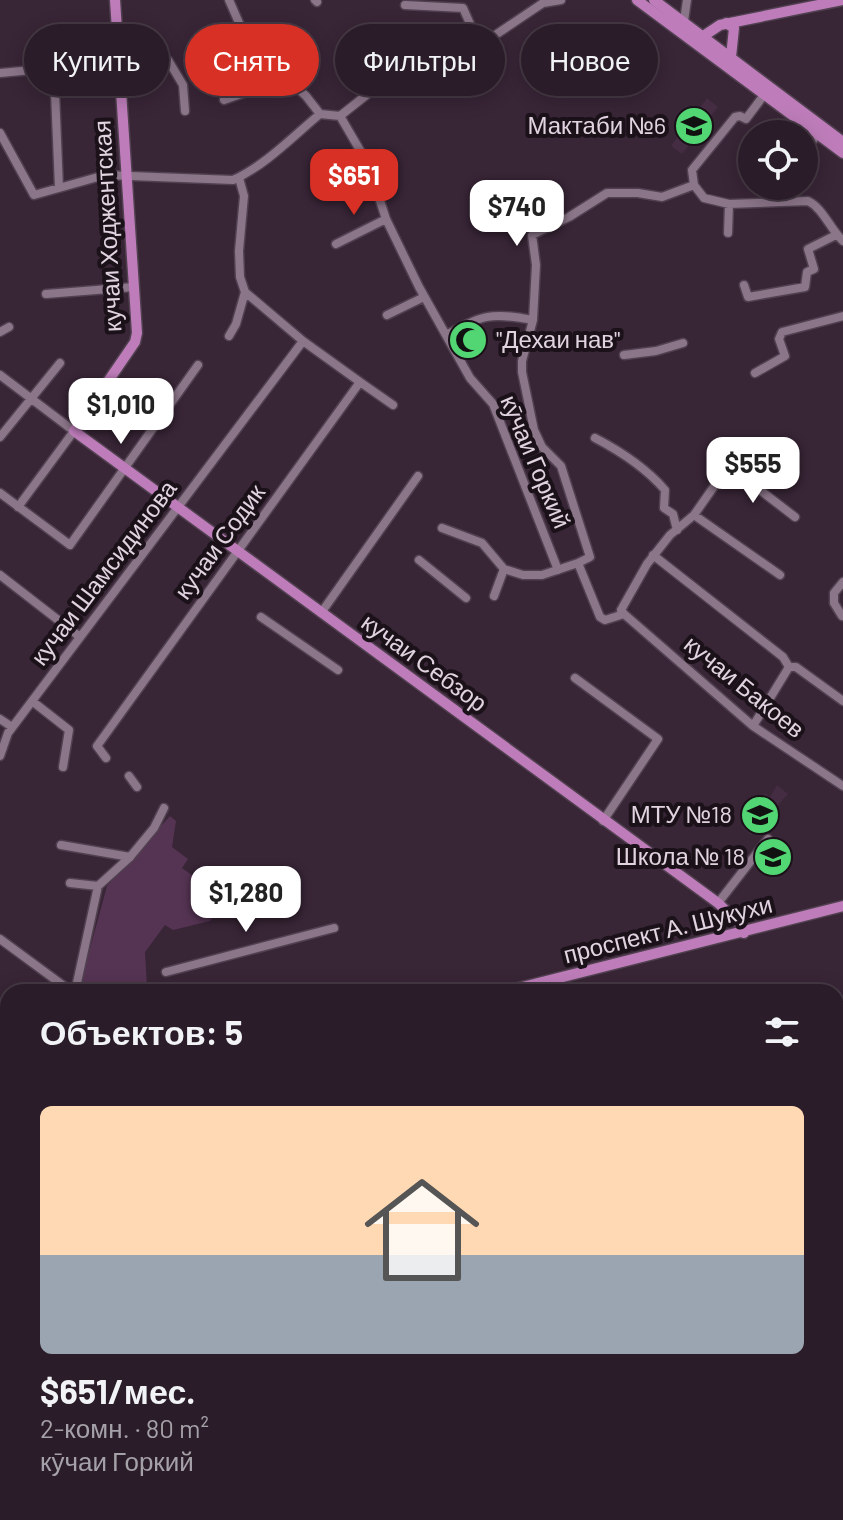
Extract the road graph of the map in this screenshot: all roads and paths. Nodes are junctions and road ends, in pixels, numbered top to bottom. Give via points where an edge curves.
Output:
1 (115, 0) edge
2 (229, 0) edge
3 (561, 0) edge
4 (637, 0) edge
5 (654, 0) edge
6 (687, 0) edge
7 (843, 0) edge
8 (405, 5) dead end
9 (726, 23) junction
10 (117, 24) edge
11 (240, 24) edge
12 (470, 24) edge
13 (681, 24) junction
14 (505, 27) edge
15 (699, 39) junction
16 (731, 57) junction
17 (169, 62) edge
18 (24, 71) edge
19 (0, 73) edge
20 (764, 95) junction
21 (55, 96) edge
22 (121, 96) edge
23 (235, 96) edge
24 (306, 96) edge
25 (365, 96) edge
26 (224, 100) dead end
27 (185, 111) dead end
28 (320, 114) junction
29 (340, 116) junction
30 (798, 120) edge
31 (0, 133) edge
32 (818, 135) edge
33 (838, 139) edge
34 (843, 153) edge
35 (368, 164) junction
36 (126, 175) junction
37 (342, 176) dead end
38 (239, 178) junction
39 (694, 185) junction
40 (59, 188) junction
41 (729, 204) junction
42 (386, 219) junction
43 (728, 233) dead end
44 (840, 238) edge
45 (336, 244) dead end
46 (744, 285) dead end
47 (134, 287) junction
48 (245, 292) junction
49 (46, 294) dead end
50 (424, 297) junction
51 (387, 315) dead end
52 (843, 316) edge
53 (533, 320) junction
54 (9, 327) dead end
55 (0, 332) edge
56 (446, 335) junction
57 (229, 336) dead end
58 (303, 341) junction
59 (683, 343) dead end
60 (624, 355) dead end
61 (60, 363) dead end
62 (198, 365) dead end
63 (755, 373) dead end
64 (0, 375) edge
65 (360, 382) junction
66 (29, 399) junction
67 (393, 405) dead end
68 (74, 431) junction
69 (0, 437) edge
70 (595, 438) dead end
71 (743, 445) dead end
72 (730, 467) junction
73 (125, 468) junction
74 (418, 476) dead end
75 (0, 493) edge
76 (18, 507) junction
77 (178, 508) junction
78 (694, 515) junction
79 (795, 517) dead end
80 (442, 528) dead end
81 (677, 530) junction
82 (238, 552) junction
83 (653, 555) junction
84 (419, 560) dead end
85 (578, 563) junction
86 (504, 569) junction
87 (558, 570) junction
88 (0, 575) edge
89 (780, 575) dead end
90 (843, 582) edge
91 (494, 596) dead end
92 (466, 598) dead end
93 (321, 613) junction
94 (624, 614) junction
95 (842, 616) edge
96 (261, 617) dead end
97 (80, 637) junction
98 (789, 667) junction
99 (338, 670) dead end
100 (575, 678) dead end
101 (32, 701) junction
102 (843, 701) edge
103 (0, 719) edge
104 (753, 726) junction
105 (12, 727) junction
106 (0, 756) edge
107 (106, 758) dead end
108 (63, 767) dead end
109 (129, 776) dead end
110 (843, 786) edge
111 (137, 787) dead end
112 (164, 808) dead end
113 (603, 821) junction
114 (768, 839) dead end
115 (61, 845) dead end
116 (130, 857) junction
117 (70, 883) dead end
118 (98, 886) junction
119 (718, 903) junction
120 (843, 906) edge
121 (334, 928) dead end
122 (744, 933) junction
123 (0, 939) edge
124 (166, 972) dead end
125 (63, 984) edge
126 (76, 984) edge
127 (536, 984) edge

1 - 10 main road, кучаи Ходжентская
2 - 11 street
3 - 14 street via 543,3
4 - 13 main road
5 - 13 main road
6 - 13 street
7 - 9 main road
8 - 12 street via 463,8
9 - 15 main road
9 - 16 main road via 734,28
13 - 15 main road
15 - 16 main road
15 - 20 main road
16 - 33 main road
17 - 27 street via 183,85
18 - 19 street
20 - 30 main road
20 - 39 street via 746,119 735,117 692,170
21 - 40 street
22 - 36 main road, кучаи Ходжентская
23 - 26 street
24 - 28 street
25 - 29 street
28 - 29 street
28 - 38 street
29 - 35 street, кӯчаи Горкий
31 - 40 street via 34,195
32 - 34 main road
35 - 37 street
35 - 42 street, кӯчаи Горкий
36 - 38 street
36 - 40 street via 105,175
36 - 47 main road, кучаи Ходжентская
38 - 48 street via 244,196 240,277
39 - 41 street via 704,198
39 - 53 street via 662,197 607,193 532,235
41 - 43 street
41 - 44 street via 808,201 817,205
42 - 45 street
42 - 50 street, кӯчаи Горкий
44 - 46 street via 808,249 814,269 807,272 805,287 748,297
47 - 49 street
47 - 68 main road, кучаи Ходжентская via 135,342
48 - 57 street
48 - 58 street
50 - 51 street
50 - 56 street, кӯчаи Горкий
52 - 63 street via 782,332 785,356
53 - 56 street via 484,315
53 - 85 street via 522,372 534,430 561,466 590,557
54 - 55 street
56 - 87 street, кӯчаи Горкий via 470,378 493,404
58 - 65 street
58 - 77 street, кучаи Шамсидинова
59 - 60 street
61 - 66 street
62 - 73 street
64 - 66 street
65 - 67 street
65 - 82 street, кучаи Содик
66 - 68 street
66 - 69 street
68 - 73 main road, кучаи Себзор
68 - 76 street
70 - 81 street via 665,490 664,508 673,514
71 - 72 street
72 - 78 street
72 - 79 street
73 - 76 street via 70,545
73 - 77 main road, кучаи Себзор
74 - 93 street
75 - 76 street
77 - 82 main road, кучаи Себзор
77 - 97 street, кучаи Шамсидинова
78 - 81 street
78 - 89 street
80 - 86 street via 482,543
81 - 83 street
82 - 93 main road, кучаи Себзор
82 - 107 street, кучаи Содик via 97,746
83 - 94 street via 621,610
83 - 98 street
84 - 92 street
85 - 87 street
85 - 94 street via 600,617
86 - 87 street via 523,575
86 - 91 street
88 - 97 street
90 - 95 street via 834,593
93 - 113 main road, кучаи Себзор
94 - 104 street, кучаи Бакоев
96 - 99 street
97 - 101 street, кучаи Шамсидинова
98 - 102 street
98 - 104 street
100 - 113 street via 658,739
101 - 105 street, кучаи Шамсидинова
101 - 108 street via 69,730
103 - 105 street
104 - 110 street, кучаи Бакоев
105 - 106 street, кучаи Шамсидинова
109 - 111 street
112 - 116 street
113 - 119 main road, кучаи Себзор
114 - 119 street
115 - 116 street
116 - 118 street
117 - 118 street
118 - 126 street
119 - 122 main road, кучаи Себзор
120 - 122 main road, проспект А. Шукухи
121 - 124 street
122 - 127 main road, проспект А. Шукухи
123 - 125 street

